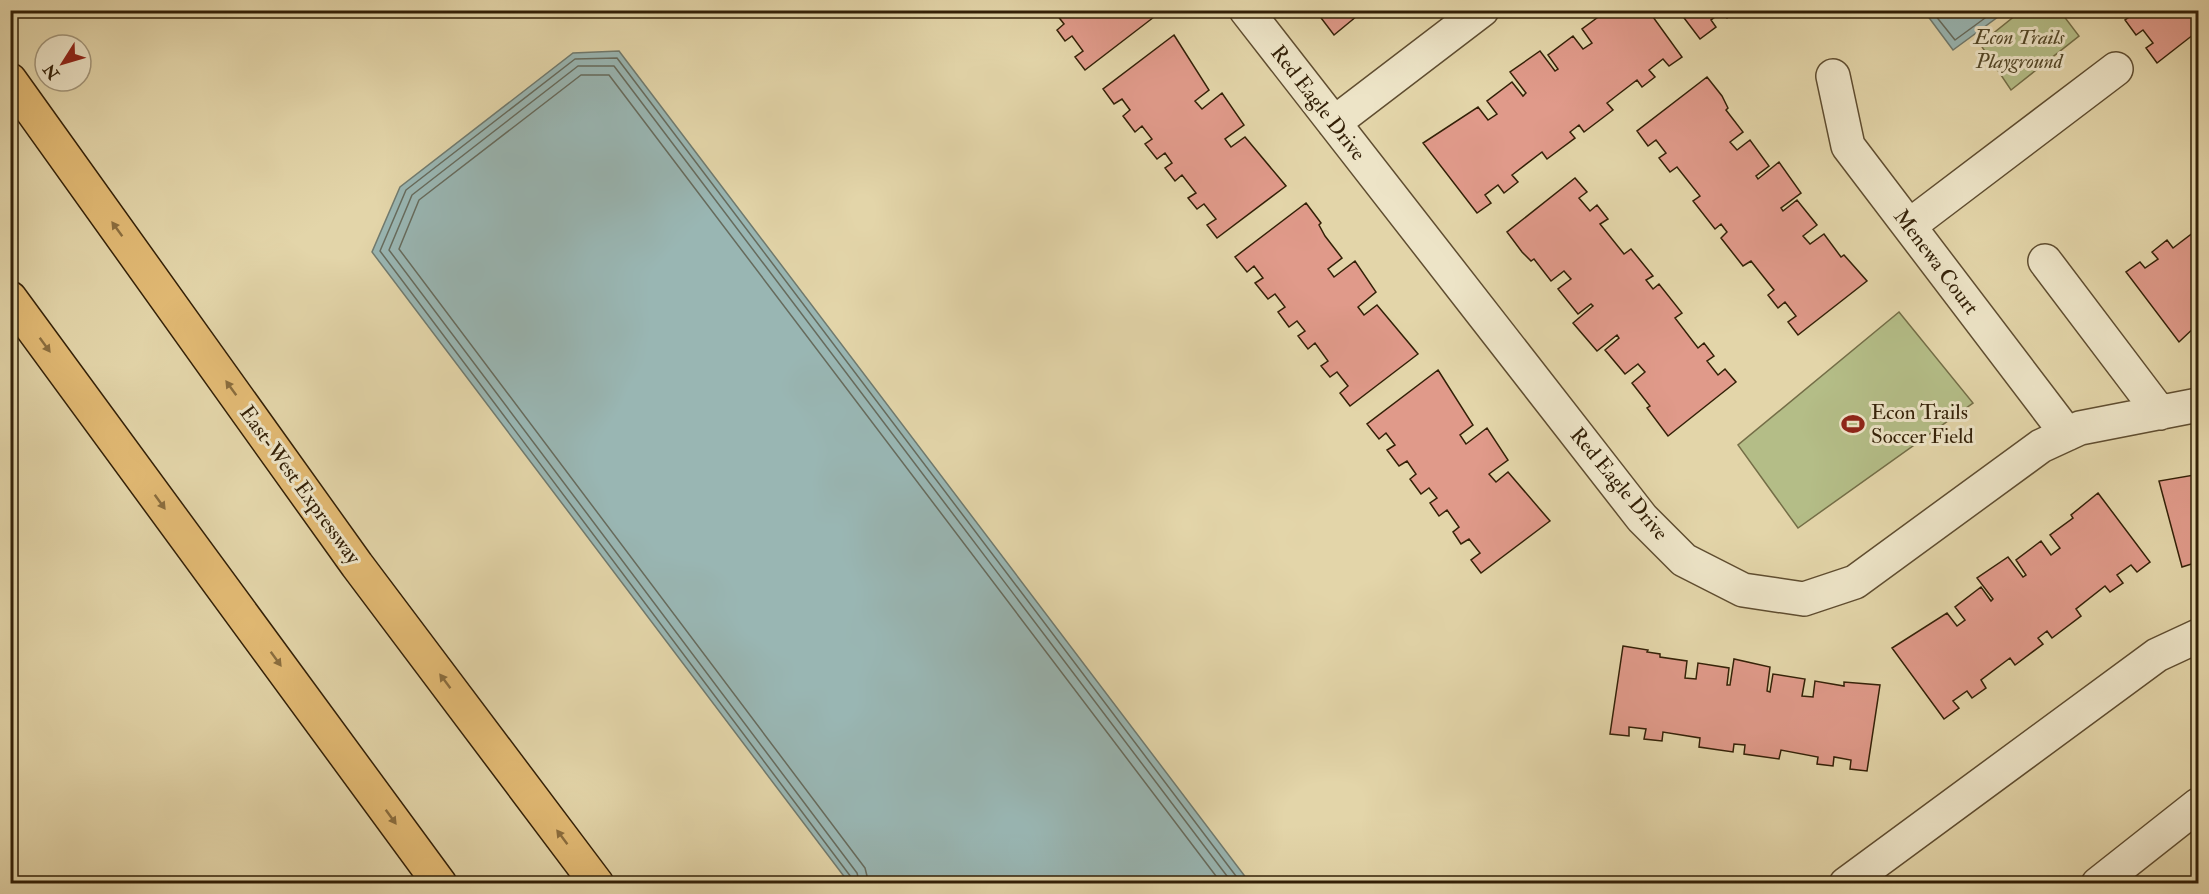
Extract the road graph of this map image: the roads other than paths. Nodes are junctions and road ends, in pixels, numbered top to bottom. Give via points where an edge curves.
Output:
1 (1246, 10) edge
2 (1482, 10) edge
3 (2116, 69) dead end
4 (1833, 76) dead end
5 (10, 80) edge
6 (1334, 123) junction
7 (1909, 226) junction
8 (2045, 261) dead end
9 (10, 298) edge
10 (2199, 405) edge
11 (2160, 413) junction
12 (2067, 434) junction
13 (2199, 636) edge
14 (2199, 806) edge
15 (440, 884) edge
16 (597, 884) edge
17 (1846, 884) edge
18 (2098, 884) edge

1 - 6 street, Red Eagle Drive
2 - 6 street
3 - 7 street
4 - 7 street, Menewa Court via 1848,146
16 -> 5 highway, East-West Expressway via 357,565
6 - 12 street, Red Eagle Drive via 1642,518 1684,560 1743,590 1804,599 1855,582 2040,446
7 - 12 street, Menewa Court
8 - 11 street
9 -> 15 highway
10 - 11 street, Red Eagle Drive
11 - 12 street, Red Eagle Drive
13 - 17 street via 2157,655
14 - 18 street

